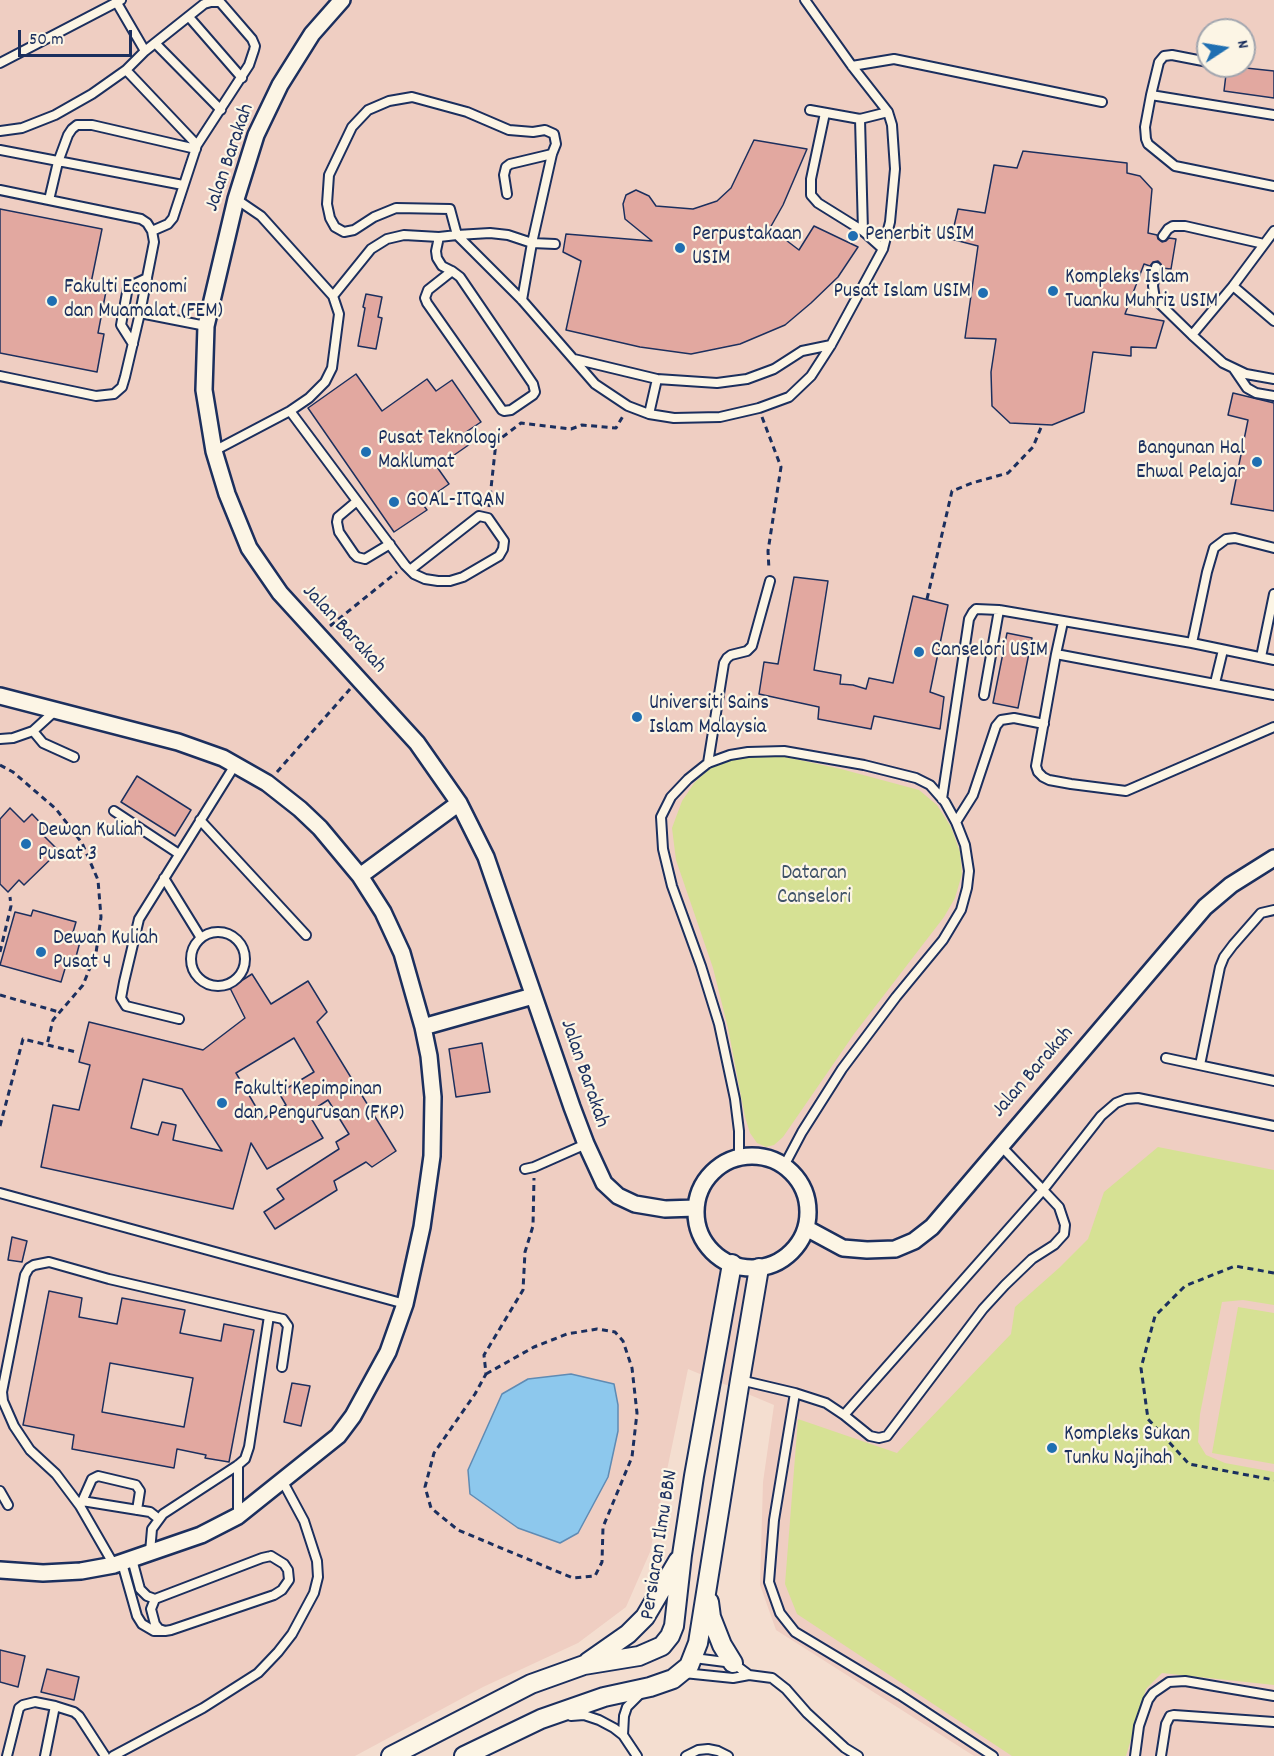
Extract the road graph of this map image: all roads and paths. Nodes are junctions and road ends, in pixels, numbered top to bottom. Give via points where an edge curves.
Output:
1 (342, 0) edge
2 (806, 0) edge
3 (119, 1) edge
4 (189, 16) junction
5 (156, 43) junction
6 (145, 51) junction
7 (1196, 60) edge
8 (0, 63) edge
9 (852, 66) junction
10 (126, 70) junction
11 (242, 78) junction
12 (1151, 95) junction
13 (1102, 102) dead end
14 (221, 110) junction
15 (810, 110) dead end
16 (888, 112) junction
17 (825, 113) junction
18 (1274, 115) edge
19 (860, 119) junction
20 (0, 131) edge
21 (197, 147) junction
22 (0, 150) edge
23 (552, 154) junction
24 (58, 162) junction
25 (183, 185) junction
26 (1274, 186) edge
27 (0, 189) edge
28 (507, 194) dead end
29 (236, 199) junction
30 (49, 200) junction
31 (152, 231) junction
32 (863, 231) junction
33 (1274, 231) edge
34 (457, 235) junction
35 (1163, 236) dead end
36 (439, 237) junction
37 (532, 243) junction
38 (555, 244) dead end
39 (1264, 244) junction
40 (883, 249) junction
41 (1156, 267) dead end
42 (452, 271) junction
43 (147, 278) junction
44 (1233, 286) junction
45 (333, 296) junction
46 (522, 300) junction
47 (140, 313) junction
48 (1274, 321) edge
49 (206, 326) junction
50 (1192, 335) junction
51 (133, 344) junction
52 (831, 345) junction
53 (574, 359) junction
54 (1234, 369) junction
55 (0, 376) edge
56 (657, 379) junction
57 (1274, 379) edge
58 (1274, 396) edge
59 (628, 406) junction
60 (759, 408) junction
61 (290, 411) junction
62 (649, 414) junction
63 (1042, 425) dead end
64 (214, 451) junction
65 (357, 501) junction
66 (488, 518) junction
67 (390, 544) junction
68 (1274, 548) edge
69 (407, 567) junction
70 (771, 581) joint
71 (1274, 594) edge
72 (927, 599) dead end
73 (999, 610) junction
74 (1063, 622) junction
75 (1271, 625) edge
76 (318, 636) junction
77 (1191, 643) junction
78 (1223, 650) junction
79 (1056, 654) junction
80 (1261, 657) junction
81 (1274, 660) edge
82 (360, 679) junction
83 (1215, 683) junction
84 (984, 695) dead end
85 (1274, 695) edge
86 (0, 696) edge
87 (56, 710) junction
88 (1044, 724) junction
89 (1274, 727) edge
90 (33, 731) junction
91 (0, 739) edge
92 (74, 757) dead end
93 (708, 763) junction
94 (0, 765) edge
95 (235, 765) junction
96 (267, 783) junction
97 (942, 799) junction
98 (459, 802) junction
99 (114, 811) dead end
100 (200, 820) junction
101 (956, 822) junction
102 (179, 854) junction
103 (1270, 863) edge
104 (360, 876) junction
105 (164, 878) junction
106 (10, 897) dead end
107 (1274, 910) edge
108 (306, 935) dead end
109 (201, 938) junction
110 (0, 952) edge
111 (0, 996) edge
112 (534, 996) junction
113 (59, 1012) junction
114 (179, 1019) dead end
115 (423, 1027) junction
116 (47, 1045) junction
117 (76, 1052) dead end
118 (1166, 1058) dead end
119 (1200, 1065) junction
120 (1274, 1081) edge
121 (0, 1126) edge
122 (1274, 1126) edge
123 (586, 1144) junction
124 (1000, 1145) junction
125 (739, 1157) junction
126 (784, 1166) junction
127 (530, 1168) joint
128 (1043, 1190) junction
129 (0, 1193) edge
130 (696, 1208) junction
131 (806, 1227) junction
132 (732, 1264) junction
133 (759, 1268) junction
134 (1274, 1273) edge
135 (405, 1304) junction
136 (269, 1316) junction
137 (282, 1367) dead end
138 (486, 1374) junction
139 (740, 1380) junction
140 (795, 1393) junction
141 (844, 1415) junction
142 (238, 1465) junction
143 (1274, 1480) edge
144 (283, 1482) junction
145 (0, 1491) edge
146 (81, 1503) junction
147 (8, 1505) dead end
148 (137, 1510) junction
149 (238, 1516) junction
150 (159, 1519) junction
151 (150, 1553) junction
152 (682, 1555) junction
153 (123, 1563) junction
154 (711, 1564) junction
155 (0, 1570) edge
156 (155, 1599) junction
157 (165, 1631) junction
158 (694, 1658) junction
159 (584, 1665) junction
160 (733, 1671) junction
161 (682, 1673) junction
162 (749, 1675) junction
163 (650, 1687) junction
164 (1274, 1696) edge
165 (55, 1706) junction
166 (541, 1719) junction
167 (1274, 1722) edge
168 (623, 1735) junction
169 (7, 1756) edge
170 (45, 1756) edge
171 (105, 1756) edge
172 (113, 1756) edge
173 (391, 1756) edge
174 (464, 1756) edge
175 (637, 1756) edge
176 (687, 1756) edge
177 (728, 1756) edge
178 (858, 1756) edge
179 (993, 1756) edge
180 (1135, 1756) edge
181 (1161, 1756) edge

1 - 29 street, Jalan Barakah via 312,34 280,85 256,135
2 - 9 lane
3 - 6 lane
3 - 8 lane
4 - 5 lane
4 - 11 lane
4 - 11 lane via 204,4 224,5 254,42
5 - 6 lane
5 - 14 lane
6 - 10 lane
7 - 12 lane via 1164,56
9 - 13 lane via 894,59
9 - 16 lane
10 - 20 lane via 55,115 22,128
10 - 21 lane
11 - 14 lane
12 - 18 lane
12 - 26 lane via 1146,139 1175,166
14 - 21 lane
15 - 17 lane
16 - 19 lane
16 - 40 lane via 895,169
17 - 19 lane
17 - 32 lane via 811,195
19 - 32 lane
21 - 24 lane via 84,124 72,129
21 - 25 lane
22 - 24 lane
23 - 28 lane via 510,164 505,171
23 - 34 lane via 556,138 550,131 509,130 433,102 412,97 368,110 352,128 329,175 327,204 335,227 344,232 354,230 396,208 450,209
23 - 37 lane
24 - 25 lane
24 - 30 lane
25 - 31 lane via 173,218
27 - 30 lane
29 - 45 lane via 261,216
29 - 49 street, Jalan Barakah
30 - 31 lane via 141,219
31 - 43 lane via 154,242
32 - 40 lane
33 - 39 lane
34 - 36 lane
34 - 37 lane via 490,233
34 - 46 lane
35 - 39 lane via 1173,226 1185,226
36 - 42 lane via 437,258
36 - 45 lane via 404,235 387,239 371,249
37 - 38 lane
37 - 46 lane
39 - 44 lane
40 - 52 lane
41 - 50 lane via 1155,299
42 - 42 lane via 460,277 535,388 533,395 512,410 502,410 427,303 428,290
43 - 47 lane
43 - 51 lane via 128,287 121,325
44 - 48 lane
44 - 50 lane
45 - 61 lane via 339,314 332,368 318,390
46 - 53 lane
47 - 49 lane
47 - 51 lane
49 - 64 street, Jalan Barakah via 204,390
50 - 54 lane
51 - 55 lane via 122,387 114,394 96,396
52 - 56 lane via 802,351 774,369 747,379 717,384
52 - 60 lane via 811,376 789,397
53 - 56 lane
53 - 59 lane via 595,384
54 - 57 lane
54 - 58 lane via 1247,388
56 - 62 lane
59 - 62 lane
59 - 66 path via 616,428 570,429 521,423 496,442
60 - 62 lane via 720,417
60 - 70 path via 781,467 768,551
61 - 64 lane
61 - 65 lane
63 - 72 path via 1033,447 1008,473 952,491
64 - 76 street, Jalan Barakah via 249,548 280,593
65 - 67 lane
65 - 67 lane via 337,522 354,554 368,558
66 - 69 lane via 475,518
66 - 69 lane via 504,541 499,556 489,563 450,581 425,579
67 - 69 lane
68 - 77 lane via 1235,538 1214,548
69 - 76 path
70 - 93 lane via 752,646 731,654 724,663
71 - 75 lane
73 - 74 lane
73 - 84 lane
73 - 97 lane via 976,609 969,619
74 - 77 lane
74 - 79 lane
75 - 80 lane
76 - 82 street, Jalan Barakah
77 - 78 lane
78 - 80 lane
78 - 83 lane
79 - 83 lane
79 - 88 lane
80 - 81 lane
82 - 96 path
82 - 98 street, Jalan Barakah via 417,743
83 - 85 lane
86 - 87 street
87 - 90 lane
87 - 95 street via 178,742
88 - 89 lane via 1036,766 1043,777 1125,790
88 - 101 lane via 1014,718 1001,720 973,795
90 - 91 lane
90 - 92 lane via 41,741
93 - 97 lane via 748,752 783,751 916,778 930,785
93 - 125 lane via 671,797 662,817 663,849 719,1024 735,1099
94 - 113 path via 56,809 82,843 98,880 101,917 96,954 82,985
95 - 96 street
95 - 100 lane
96 - 104 street via 320,828
97 - 101 lane
98 - 104 street
98 - 112 street, Jalan Barakah via 486,857
99 - 102 lane
100 - 102 lane
100 - 108 lane
101 - 126 lane via 969,871 961,910 943,940 842,1069
102 - 105 lane
103 - 124 street, Jalan Barakah via 1231,885 1205,907
104 - 115 street via 402,953
105 - 109 lane
105 - 114 lane via 139,919 121,998 126,1006
106 - 110 path
107 - 119 lane via 1261,913 1224,957
109 - 109 lane via 222,932 239,942 245,962 237,979 223,986 210,985 198,978 192,953
111 - 113 path
112 - 115 street
112 - 123 street, Jalan Barakah
113 - 116 path
115 - 135 street via 434,1097 432,1156
116 - 117 path
116 - 121 path via 23,1039
118 - 119 lane
119 - 120 lane
122 - 128 lane via 1138,1098 1126,1099 1101,1116
123 - 127 lane
123 - 130 street, Jalan Barakah via 604,1183 618,1196 635,1204 665,1209
124 - 128 lane
124 - 131 street, Jalan Barakah via 932,1227 914,1241 895,1249 843,1248
125 - 126 street via 762,1157
125 - 130 street via 709,1175
126 - 131 street via 804,1193
127 - 138 path via 533,1226 525,1252 523,1290 484,1355
128 - 141 lane
128 - 141 lane via 1059,1207 1064,1234 1025,1266 983,1309 887,1436 870,1436
129 - 135 lane
130 - 132 street via 705,1242 717,1256
131 - 133 street via 789,1255
132 - 133 street
132 - 152 street, Persiaran Ilmu BBN
133 - 139 street
134 - 143 path via 1234,1266 1185,1286 1155,1316 1141,1368 1148,1419 1189,1464
135 - 144 street via 388,1352 353,1416 338,1436
136 - 137 lane via 283,1319 288,1326
136 - 142 lane via 249,1447
136 - 146 lane via 49,1262 29,1268 3,1401 30,1450
138 - 138 path via 434,1453 425,1487 432,1508 458,1530 573,1578 595,1576 602,1562 603,1527 632,1457 637,1413 632,1368 623,1341 615,1332 597,1329 567,1334
139 - 140 lane
139 - 154 street
140 - 141 lane via 826,1403
140 - 179 lane via 774,1520 769,1582 780,1613 795,1632
142 - 149 lane
142 - 150 lane
144 - 149 street
144 - 172 lane via 304,1521 318,1576 314,1593 292,1634 258,1672 203,1708
145 - 147 lane
146 - 148 lane
146 - 148 lane via 92,1479 98,1476 136,1485 140,1491
146 - 153 lane
148 - 150 lane via 150,1512
149 - 151 street via 201,1535
150 - 151 lane via 152,1529
151 - 153 street
152 - 159 street via 645,1617
152 - 159 street, Persiaran Ilmu BBN via 674,1626 662,1646 639,1656
153 - 155 street via 81,1571
153 - 156 lane via 140,1589
153 - 157 lane via 137,1616 154,1631
154 - 158 street
154 - 160 street via 711,1617
156 - 157 lane via 152,1617 159,1629
156 - 157 lane via 271,1556 288,1570 286,1586 274,1595
158 - 160 lane
158 - 161 street
159 - 173 street, Persiaran Ilmu BBN via 531,1684
160 - 161 lane
160 - 162 lane
160 - 162 lane
161 - 163 street
162 - 178 lane via 772,1678
163 - 166 street via 604,1697
163 - 168 lane via 627,1707
164 - 180 lane via 1185,1681 1169,1682 1148,1700
165 - 169 lane via 35,1702 19,1708
165 - 170 lane
165 - 171 lane via 80,1716
166 - 168 lane via 584,1715
166 - 174 street
167 - 181 lane via 1170,1716
168 - 175 lane
176 - 177 lane via 708,1749

